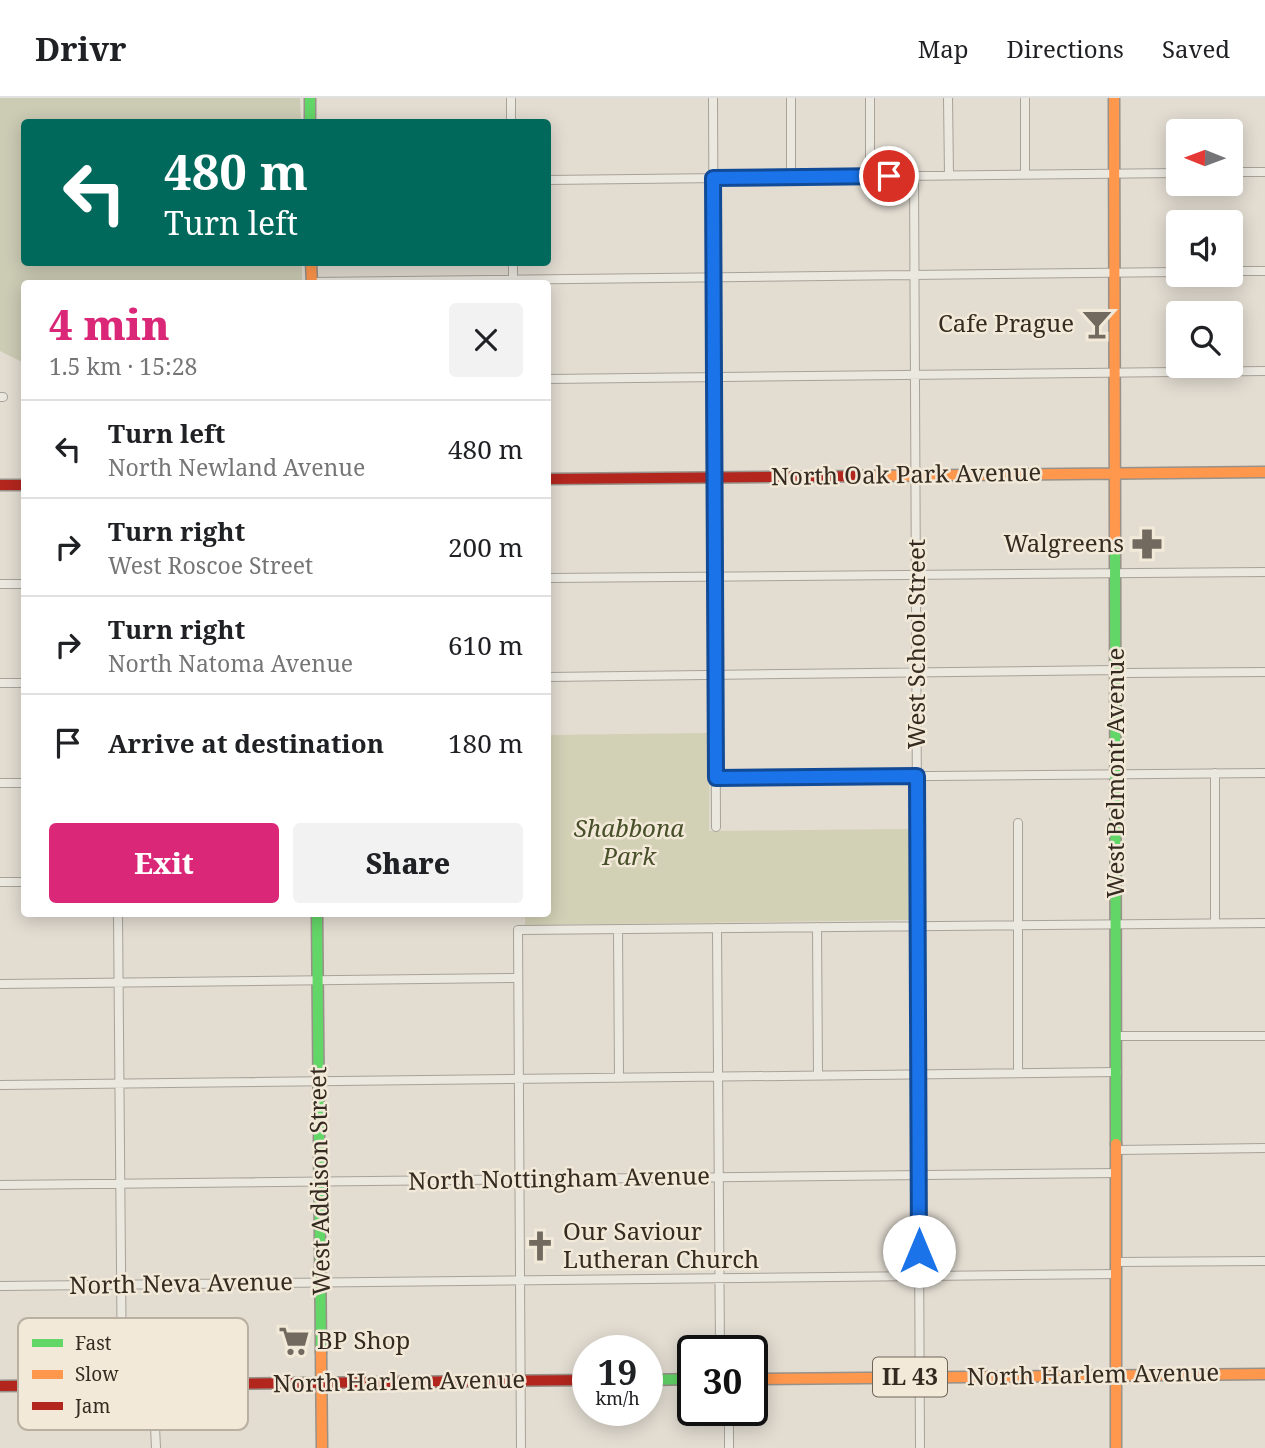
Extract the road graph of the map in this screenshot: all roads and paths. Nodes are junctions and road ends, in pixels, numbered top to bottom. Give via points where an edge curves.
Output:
1 (310, 98) edge
2 (511, 98) edge
3 (713, 98) edge
4 (791, 98) edge
5 (870, 98) edge
6 (948, 98) edge
7 (1025, 98) edge
8 (1114, 98) edge
9 (310, 119) edge
10 (511, 119) edge
11 (1243, 172) edge
12 (1265, 172) edge
13 (1114, 173) junction
14 (1166, 173) edge
15 (1025, 174) junction
16 (949, 175) junction
17 (870, 176) junction
18 (914, 176) junction
19 (791, 177) junction
20 (713, 178) junction
21 (551, 180) edge
22 (1243, 271) edge
23 (1265, 271) edge
24 (1115, 272) junction
25 (1166, 272) edge
26 (914, 275) junction
27 (714, 277) junction
28 (551, 281) edge
29 (1265, 371) edge
30 (1115, 372) junction
31 (915, 374) junction
32 (715, 377) junction
33 (551, 379) edge
34 (1265, 472) edge
35 (1115, 473) junction
36 (916, 475) junction
37 (716, 477) junction
38 (551, 479) edge
39 (0, 485) edge
40 (21, 485) edge
41 (1116, 572) junction
42 (1265, 572) edge
43 (916, 574) junction
44 (716, 576) junction
45 (551, 578) edge
46 (0, 584) edge
47 (21, 584) edge
48 (1116, 670) junction
49 (917, 672) junction
50 (1265, 672) edge
51 (716, 675) junction
52 (551, 677) edge
53 (0, 683) edge
54 (21, 683) edge
55 (1215, 773) junction
56 (1265, 773) edge
57 (1116, 775) junction
58 (917, 776) junction
59 (716, 778) junction
60 (0, 783) edge
61 (21, 783) edge
62 (1017, 823) dead end
63 (716, 827) dead end
64 (0, 882) edge
65 (21, 882) edge
66 (118, 917) edge
67 (317, 917) edge
68 (1215, 923) junction
69 (1265, 923) edge
70 (1116, 924) junction
71 (1018, 925) junction
72 (918, 926) junction
73 (817, 927) junction
74 (717, 928) junction
75 (618, 929) junction
76 (518, 978) junction
77 (318, 980) junction
78 (119, 982) junction
79 (0, 984) edge
80 (1117, 1036) junction
81 (1265, 1036) edge
82 (1117, 1072) junction
83 (1018, 1073) junction
84 (919, 1074) junction
85 (818, 1075) junction
86 (718, 1076) junction
87 (619, 1077) junction
88 (519, 1079) junction
89 (319, 1081) junction
90 (120, 1083) junction
91 (0, 1085) edge
92 (1265, 1148) edge
93 (1117, 1150) junction
94 (1117, 1173) junction
95 (919, 1175) junction
96 (719, 1177) junction
97 (520, 1179) junction
98 (320, 1181) junction
99 (121, 1184) junction
100 (0, 1185) edge
101 (1265, 1261) edge
102 (1117, 1268) junction
103 (919, 1276) junction
104 (720, 1278) junction
105 (520, 1281) junction
106 (321, 1283) junction
107 (121, 1285) junction
108 (0, 1286) edge
109 (121, 1318) edge
110 (720, 1335) edge
111 (1265, 1374) edge
112 (1117, 1375) junction
113 (920, 1377) junction
114 (768, 1379) edge
115 (572, 1380) edge
116 (521, 1381) junction
117 (248, 1383) edge
118 (322, 1383) junction
119 (0, 1385) edge
120 (18, 1385) edge
121 (729, 1426) edge
122 (155, 1430) edge
123 (156, 1448) edge
124 (322, 1448) edge
125 (522, 1448) edge
126 (729, 1448) edge
127 (920, 1448) edge
128 (1116, 1448) edge

1 - 9 main road
2 - 10 street
3 - 20 street
4 - 19 street
5 - 17 street
6 - 16 street
7 - 15 street
8 - 13 main road, West Belmont Avenue
11 - 12 street
13 - 14 street
13 - 15 street
13 - 24 main road, West Belmont Avenue
15 - 16 street
16 - 18 street
17 - 18 street
17 - 19 street
18 - 26 street, West School Street
19 - 20 street
20 - 21 street
20 - 27 street
22 - 23 street
24 - 25 street
24 - 26 street
24 - 30 main road, West Belmont Avenue
26 - 27 street
26 - 31 street, West School Street
27 - 28 street
27 - 32 street
29 - 30 street
30 - 31 street
30 - 35 main road, West Belmont Avenue
31 - 32 street
31 - 36 street, West School Street
32 - 33 street
32 - 37 street
34 - 35 main road, North Oak Park Avenue
35 - 36 main road, North Oak Park Avenue
35 - 41 main road, West Belmont Avenue
36 - 37 main road, North Oak Park Avenue
36 - 43 street, West School Street
37 - 38 main road, North Oak Park Avenue
37 - 44 street
39 - 40 main road
41 - 42 street
41 - 43 street
41 - 48 main road, West Belmont Avenue
43 - 44 street
43 - 49 street, West School Street
44 - 45 street
44 - 51 street
46 - 47 street
48 - 49 street
48 - 50 street
48 - 57 main road, West Belmont Avenue
49 - 51 street
49 - 58 street, West School Street
51 - 52 street
51 - 59 street
53 - 54 street
55 - 56 street
55 - 57 street
55 - 68 street
57 - 58 street
57 - 70 main road, West Belmont Avenue
58 - 59 street
58 - 72 street, West School Street
59 - 63 street
60 - 61 street
62 - 71 street
64 - 65 street
66 - 78 street
67 - 77 main road, West Addison Street
68 - 69 street
68 - 70 street
70 - 71 street
70 - 80 main road, West Belmont Avenue
71 - 72 street
71 - 83 street
72 - 73 street
72 - 84 street, West School Street
73 - 74 street
73 - 85 street
74 - 75 street
74 - 86 street
75 - 76 street via 518,930
75 - 87 street
76 - 77 street
76 - 88 street
77 - 78 street
77 - 89 main road, West Addison Street
78 - 79 street
78 - 90 street
80 - 81 street
80 - 82 main road, West Belmont Avenue
82 - 83 street
82 - 93 main road, West Belmont Avenue
83 - 84 street
84 - 85 street
84 - 95 street, West School Street
85 - 86 street
86 - 87 street
86 - 96 street
87 - 88 street
88 - 89 street
88 - 97 street
89 - 90 street
89 - 98 main road, West Addison Street
90 - 91 street
90 - 99 street
92 - 93 street
93 - 94 main road, West Belmont Avenue
94 - 95 street, North Nottingham Avenue
94 - 102 main road, West Belmont Avenue
95 - 96 street, North Nottingham Avenue
95 - 103 street, West School Street
96 - 97 street, North Nottingham Avenue
96 - 104 street
97 - 98 street, North Nottingham Avenue
97 - 105 street
98 - 99 street, North Nottingham Avenue
98 - 106 main road, West Addison Street
99 - 100 street, North Nottingham Avenue
99 - 107 street
101 - 102 street, North Neva Avenue
102 - 103 street, North Neva Avenue
102 - 112 main road, West Belmont Avenue
103 - 104 street, North Neva Avenue
103 - 113 street, West School Street
104 - 105 street, North Neva Avenue
104 - 110 street
105 - 106 street, North Neva Avenue
105 - 116 street
106 - 107 street, North Neva Avenue
106 - 118 main road, West Addison Street
107 - 108 street, North Neva Avenue
107 - 109 street
111 - 112 main road, North Harlem Avenue / IL 43
112 - 113 main road, North Harlem Avenue / IL 43
112 - 128 main road, West Belmont Avenue
113 - 114 main road, North Harlem Avenue / IL 43
113 - 127 street, West School Street
115 - 116 main road, North Harlem Avenue
116 - 118 main road, North Harlem Avenue
116 - 125 street
117 - 118 main road, North Harlem Avenue
118 - 124 main road, West Addison Street
119 - 120 main road, North Harlem Avenue
121 - 126 street
122 - 123 street

